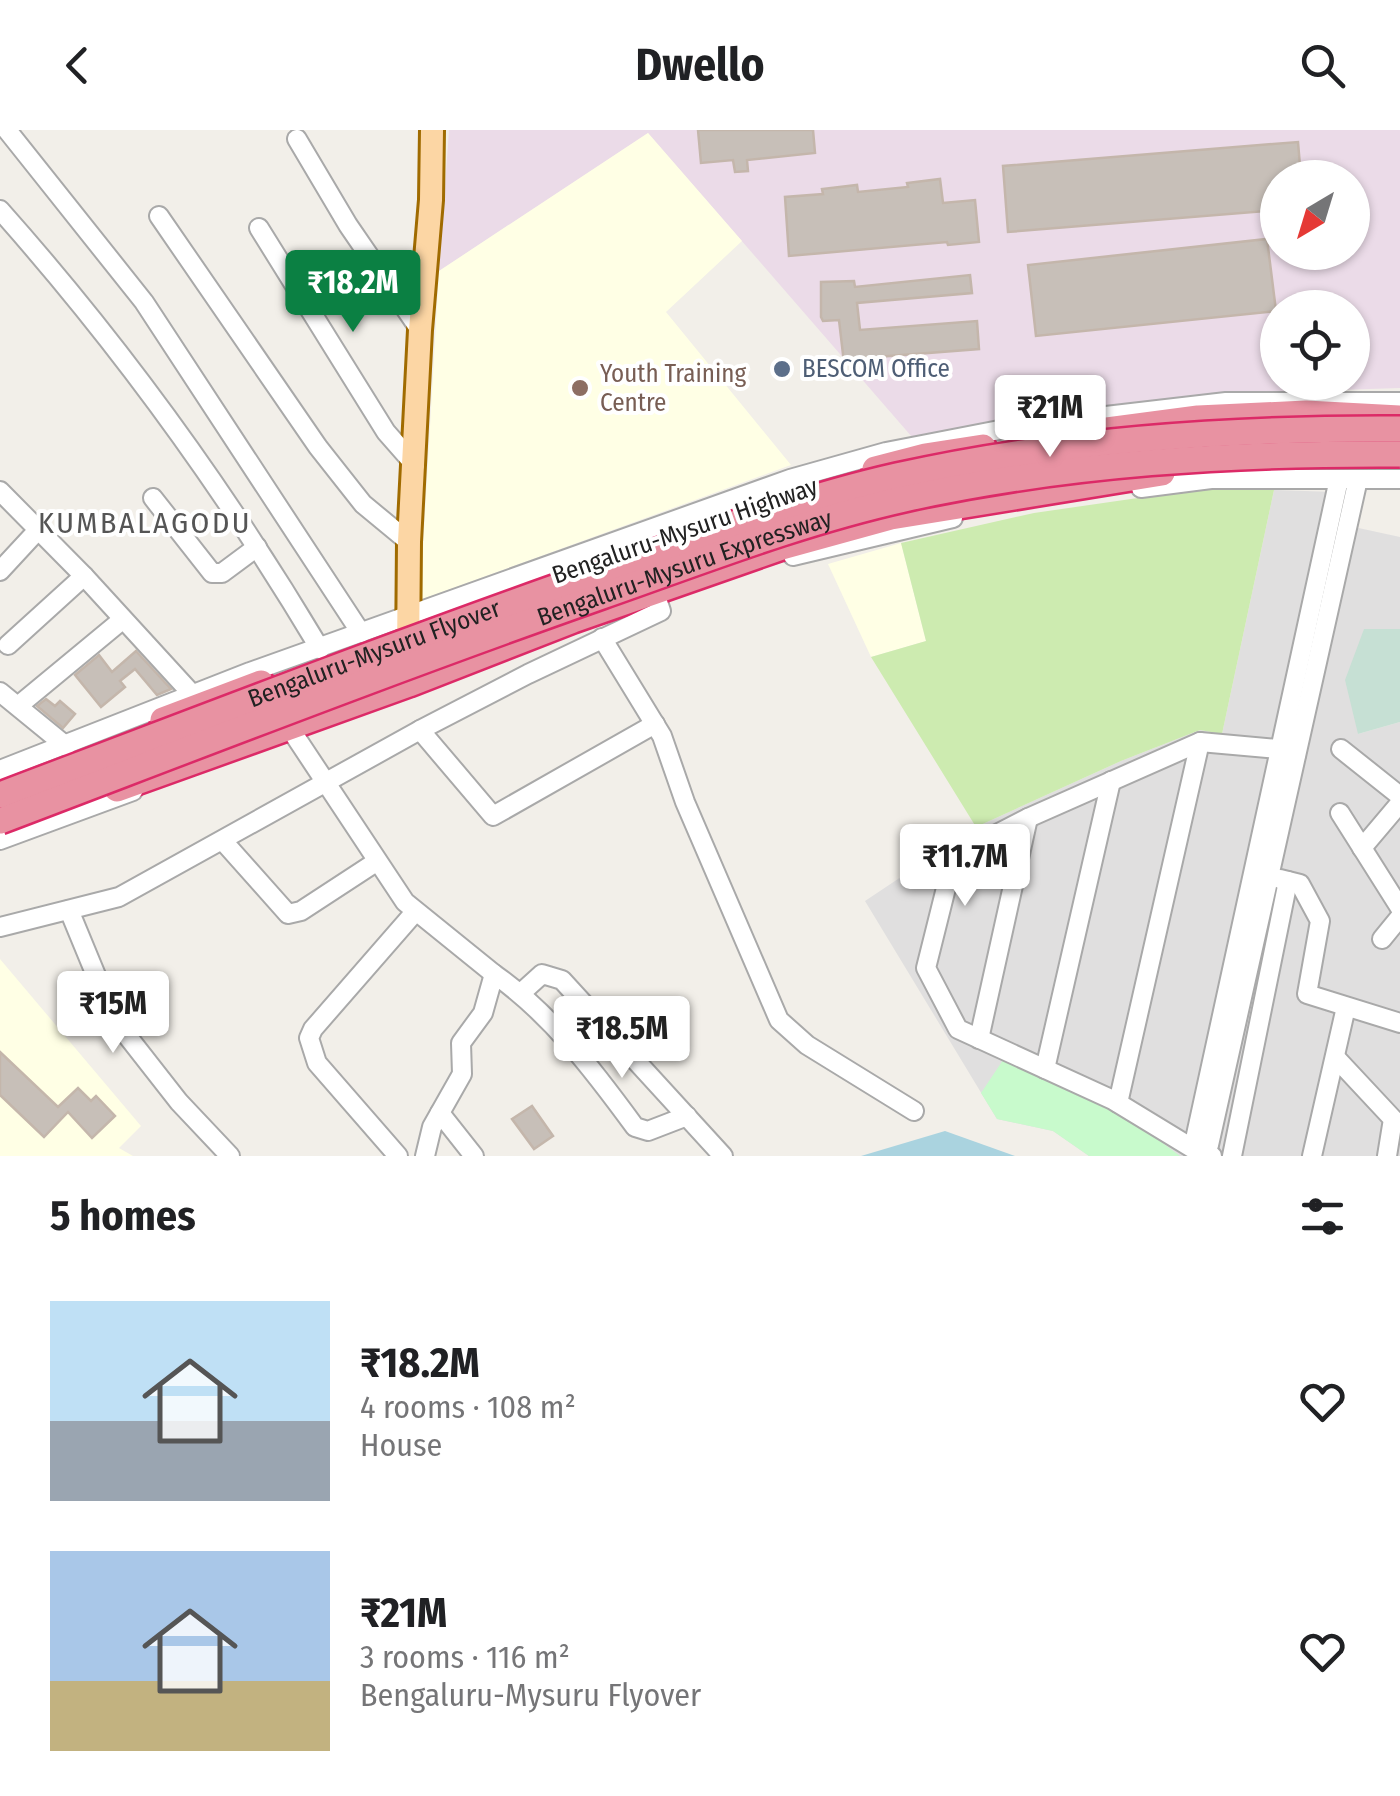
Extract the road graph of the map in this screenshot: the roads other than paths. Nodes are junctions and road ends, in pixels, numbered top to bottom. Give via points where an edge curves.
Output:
1 (3, 130) edge
2 (432, 130) edge
3 (296, 138) dead end
4 (0, 210) edge
5 (158, 216) dead end
6 (259, 228) dead end
7 (420, 330) junction
8 (1400, 402) edge
9 (1400, 418) edge
10 (1400, 430) edge
11 (1021, 434) junction
12 (1400, 454) edge
13 (415, 466) junction
14 (1400, 466) edge
15 (1338, 479) junction
16 (1358, 479) junction
17 (1400, 479) edge
18 (0, 492) edge
19 (153, 498) dead end
20 (1033, 498) junction
21 (37, 532) junction
22 (409, 542) junction
23 (257, 547) junction
24 (0, 571) edge
25 (84, 576) junction
26 (658, 602) junction
27 (122, 620) junction
28 (407, 623) junction
29 (361, 633) junction
30 (602, 638) junction
31 (8, 645) dead end
32 (320, 649) junction
33 (409, 684) junction
34 (0, 692) edge
35 (192, 694) junction
36 (18, 706) junction
37 (654, 724) junction
38 (420, 730) junction
39 (293, 733) junction
40 (1200, 742) junction
41 (66, 746) junction
42 (1341, 749) dead end
43 (1287, 752) junction
44 (3, 768) edge
45 (1110, 782) junction
46 (325, 783) junction
47 (0, 795) edge
48 (1400, 799) edge
49 (1340, 814) dead end
50 (1028, 818) junction
51 (0, 821) edge
52 (0, 832) edge
53 (0, 840) edge
54 (223, 841) junction
55 (1362, 848) junction
56 (376, 862) junction
57 (1278, 878) junction
58 (1400, 908) edge
59 (69, 910) junction
60 (415, 912) junction
61 (1400, 918) edge
62 (0, 927) edge
63 (1382, 939) dead end
64 (494, 974) junction
65 (521, 993) junction
66 (1346, 1007) junction
67 (1400, 1023) edge
68 (979, 1039) junction
69 (1336, 1058) junction
70 (1045, 1069) junction
71 (1118, 1103) junction
72 (914, 1111) dead end
73 (440, 1113) junction
74 (687, 1116) junction
75 (1206, 1154) edge
76 (230, 1156) edge
77 (398, 1156) edge
78 (425, 1156) edge
79 (474, 1156) edge
80 (724, 1156) edge
81 (1232, 1156) edge
82 (1312, 1156) edge
83 (1387, 1156) edge

1 - 29 street via 144,302
2 - 7 main road
3 - 7 street
4 - 23 street via 109,339
5 - 22 street via 318,447 363,504
6 - 13 street via 386,432
7 - 13 main road
8 - 11 street via 1226,402
9 - 11 highway, Bengaluru-Mysuru Highway via 1306,413
10 - 47 highway, Bengaluru-Mysuru Flyover, bridge via 1146,438 973,461 847,488 481,613
11 - 20 street
11 - 28 highway, Bengaluru-Mysuru Highway via 802,488
12 - 51 highway, Bengaluru-Mysuru Expressway, bridge via 1148,462 977,485 853,511 493,634
13 - 22 main road
14 - 20 highway, Bengaluru-Mysuru Expressway via 1179,470
15 - 16 street, Bengaluru-Mysuru Expressway
15 - 20 street, Bengaluru-Mysuru Expressway via 1211,479
15 - 43 street
16 - 17 street, Bengaluru-Mysuru Expressway
16 - 43 street
18 - 21 street
19 - 23 street via 216,575
20 - 26 street, Bengaluru-Mysuru Expressway via 782,559
20 - 33 highway, Bengaluru-Mysuru Expressway via 890,518 782,547
21 - 24 street
21 - 25 street
22 - 28 main road
23 - 32 street
25 - 27 street
25 - 31 street
26 - 30 street via 661,611
26 - 39 street, Bengaluru-Mysuru Expressway
27 - 35 street
27 - 36 street
28 - 29 street
28 - 33 main road
28 - 44 highway, Bengaluru-Mysuru Highway
29 - 32 street
30 - 37 street
30 - 38 street
32 - 35 street
33 - 52 highway, Bengaluru-Mysuru Expressway
34 - 36 street
35 - 41 street
36 - 41 street
37 - 38 street via 493,816
37 - 72 street via 779,1020
38 - 46 street
39 - 46 street
39 - 53 street, Bengaluru-Mysuru Expressway
40 - 43 street
40 - 45 street
40 - 71 street
41 - 44 street
42 - 48 street
43 - 57 street
43 - 75 street via 1194,1144
45 - 50 street
45 - 70 street
46 - 54 street
46 - 56 street
48 - 55 street
49 - 55 street
50 - 68 street
50 - 68 street via 954,856 926,968 958,1030
54 - 56 street via 288,914
54 - 59 street via 119,898
55 - 58 street
56 - 60 street
57 - 66 street via 1300,884 1320,921 1307,994
57 - 75 street
57 - 81 street
59 - 62 street
59 - 76 street via 114,1019
60 - 64 street
60 - 77 street via 309,1038 317,1063
61 - 63 street
64 - 65 street
64 - 73 street via 483,1013 460,1043 462,1074
65 - 74 street via 636,1127 648,1131
65 - 74 street via 542,974 562,980
66 - 67 street
66 - 69 street
68 - 70 street
69 - 82 street
69 - 83 street via 1394,1119
70 - 71 street
71 - 75 street
73 - 78 street
73 - 79 street
74 - 80 street

